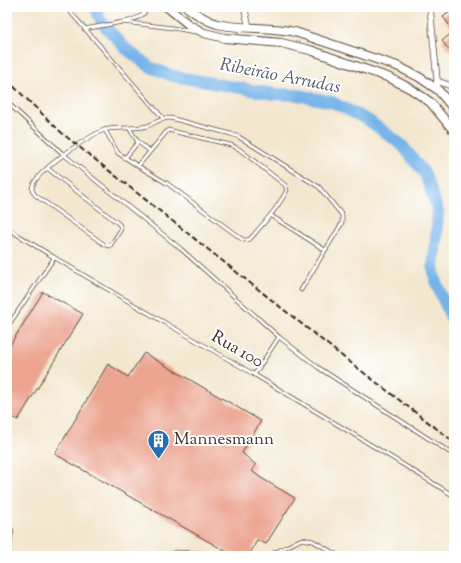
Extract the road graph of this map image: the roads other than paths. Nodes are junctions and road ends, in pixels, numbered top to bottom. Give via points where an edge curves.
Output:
1 (66, 7) edge
2 (148, 7) edge
3 (167, 7) edge
4 (187, 7) edge
5 (244, 7) edge
6 (430, 7) edge
7 (123, 22) junction
8 (249, 27) junction
9 (84, 29) junction
10 (204, 33) junction
11 (437, 81) junction
12 (454, 87) edge
13 (438, 90) junction
14 (7, 102) edge
15 (454, 109) edge
16 (163, 118) junction
17 (129, 128) junction
18 (105, 130) junction
19 (454, 131) edge
20 (138, 142) junction
21 (150, 151) junction
22 (63, 154) junction
23 (125, 158) junction
24 (138, 166) junction
25 (48, 168) junction
26 (270, 215) junction
27 (7, 228) edge
28 (325, 250) junction
29 (54, 258) junction
30 (302, 290) dead end
31 (10, 323) dead end
32 (279, 336) junction
33 (254, 375) junction
34 (454, 455) edge
35 (454, 496) edge
36 (7, 526) edge
37 (8, 556) edge
38 (164, 556) edge
39 (211, 556) edge
40 (268, 556) edge
41 (339, 556) edge

1 - 9 lane
2 - 7 lane via 139,17
3 - 10 main road
4 - 8 main road via 216,24
5 - 8 street
6 - 11 street
7 - 9 lane
7 - 10 lane
8 - 13 main road via 280,28 382,61 418,77
9 - 16 lane
10 - 19 main road via 225,38 281,43 310,50 390,78 430,102
11 - 12 street
11 - 13 street
13 - 15 main road
14 - 22 lane
16 - 17 lane via 147,126
16 - 28 lane via 232,134 319,187 342,215 342,223
17 - 18 lane
17 - 20 lane
18 - 22 lane
18 - 23 lane via 114,148
20 - 21 lane
20 - 23 lane
21 - 24 lane
21 - 26 lane via 168,130 232,145 285,184 285,195
22 - 25 lane
22 - 32 lane via 181,249
23 - 24 lane
24 - 26 lane via 168,184 243,240 250,239
25 - 25 lane via 119,224 120,231 110,246 34,195 34,184
26 - 28 lane
27 - 29 lane, Rua 100
28 - 30 lane
29 - 31 lane
29 - 33 lane, Rua 100
32 - 33 lane
32 - 34 lane via 319,368
33 - 35 lane, Rua 100
36 - 37 lane via 12,530
38 - 39 lane via 175,552
40 - 41 lane via 302,539 313,541

